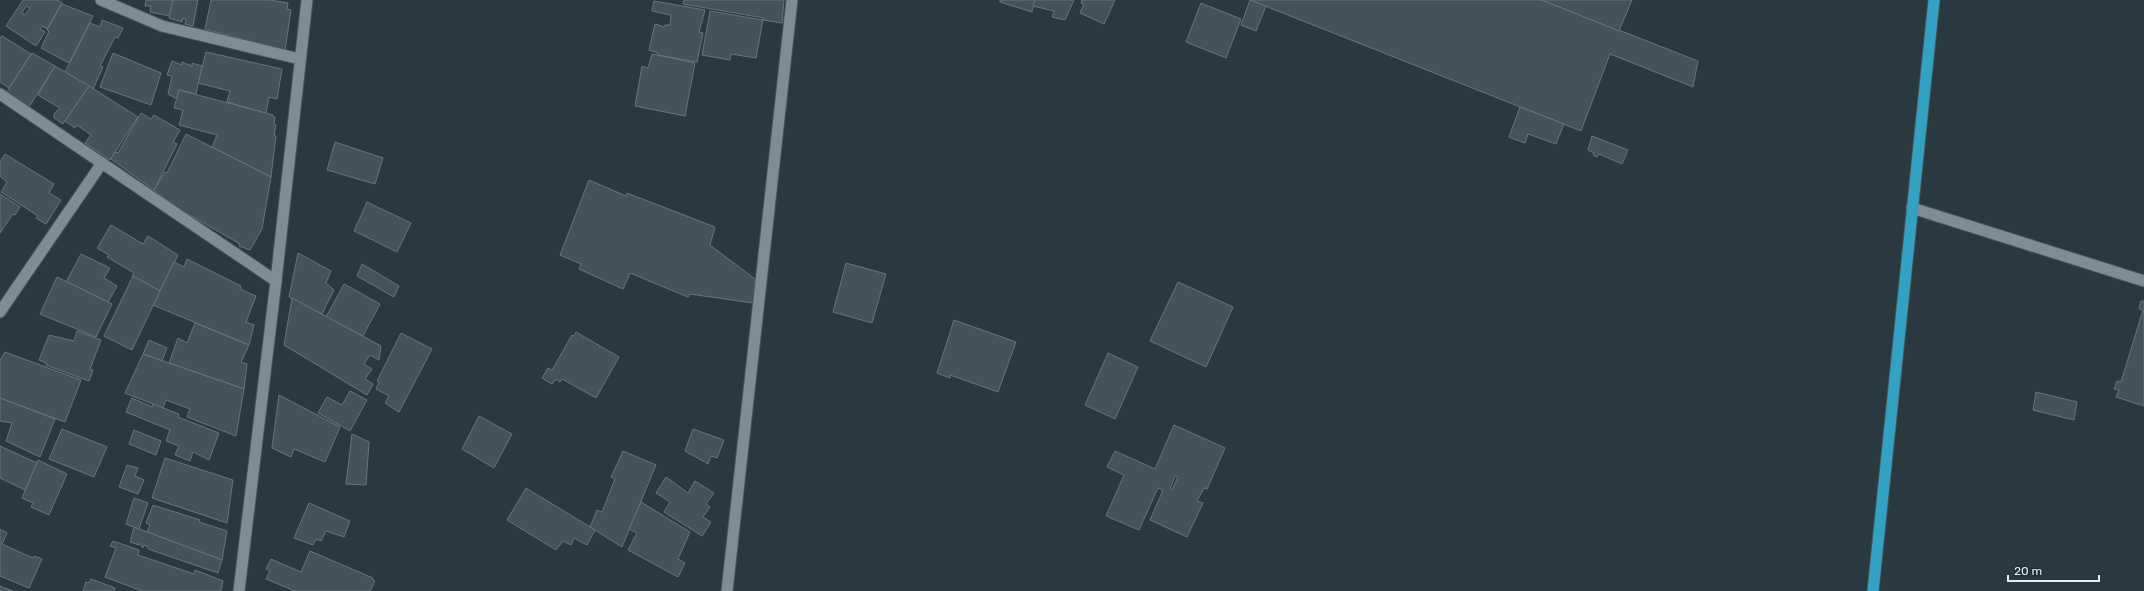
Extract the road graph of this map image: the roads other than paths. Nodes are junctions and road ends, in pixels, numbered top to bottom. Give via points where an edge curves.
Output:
1 (101, 0) edge
2 (307, 0) edge
3 (792, 0) edge
4 (1934, 0) edge
5 (300, 59) junction
6 (0, 94) edge
7 (102, 163) junction
8 (1912, 208) junction
9 (2144, 281) edge
10 (276, 282) junction
11 (0, 312) edge
12 (240, 591) edge
13 (727, 591) edge
14 (1873, 591) edge

1 - 5 street via 162,26
2 - 5 street
3 - 13 street
4 - 8 main road
5 - 10 street
6 - 7 street
7 - 10 street
7 - 11 street
8 - 9 street
8 - 14 main road
10 - 12 street

